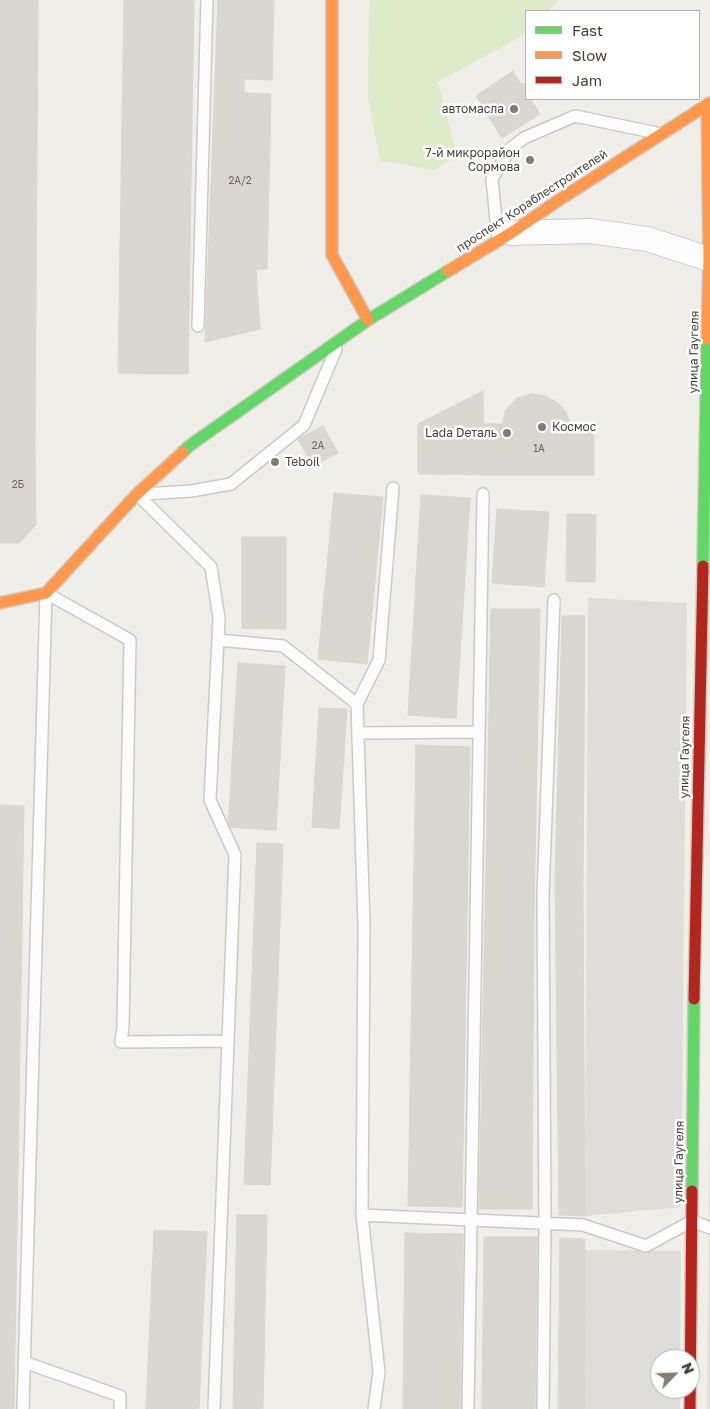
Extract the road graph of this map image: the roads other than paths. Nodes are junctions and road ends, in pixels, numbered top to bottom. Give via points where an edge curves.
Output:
1 (207, 0) edge
2 (332, 0) edge
3 (709, 104) edge
4 (661, 134) junction
5 (504, 237) junction
6 (709, 259) edge
7 (368, 320) junction
8 (198, 326) dead end
9 (340, 340) junction
10 (708, 384) edge
11 (393, 488) dead end
12 (137, 494) junction
13 (483, 494) dead end
14 (46, 593) junction
15 (554, 600) dead end
16 (0, 603) edge
17 (218, 640) junction
18 (357, 704) junction
19 (358, 732) junction
20 (479, 732) junction
21 (228, 1042) junction
22 (362, 1215) junction
23 (471, 1220) junction
24 (692, 1221) junction
25 (545, 1223) junction
26 (710, 1228) edge
27 (24, 1362) junction
28 (23, 1409) edge
29 (120, 1409) edge
30 (214, 1409) edge
31 (374, 1409) edge
32 (468, 1409) edge
33 (543, 1409) edge
34 (690, 1409) edge

1 - 8 lane
2 - 7 street via 332,255
3 - 4 street, проспект Кораблестроителей
3 - 6 street, улица Гаугеля
4 - 5 street, проспект Кораблестроителей
4 - 5 lane via 575,116 524,138 511,148 492,179
5 - 6 street via 590,231 647,239
5 - 7 street, проспект Кораблестроителей
6 - 10 street, улица Гаугеля
7 - 9 street, проспект Кораблестроителей
9 - 12 street, проспект Кораблестроителей via 189,446
9 - 12 lane via 304,425 230,484 190,491
10 - 24 street, улица Гаугеля
11 - 18 lane via 379,660
12 - 14 street, проспект Кораблестроителей
12 - 17 lane via 211,567 219,618
13 - 20 lane
14 - 16 street
14 - 21 lane via 130,640 121,1042
14 - 27 lane
15 - 25 lane via 543,895
17 - 18 lane via 284,646
17 - 21 lane via 210,800 235,855
18 - 19 lane
19 - 20 lane
19 - 22 lane via 364,926
20 - 23 lane
21 - 30 lane
22 - 23 lane
22 - 31 lane via 379,1372
23 - 25 lane
23 - 32 lane
24 - 25 lane via 646,1246 583,1225
24 - 26 lane
24 - 34 street, улица Гаугеля
25 - 33 lane
27 - 28 lane
27 - 29 lane via 120,1396

